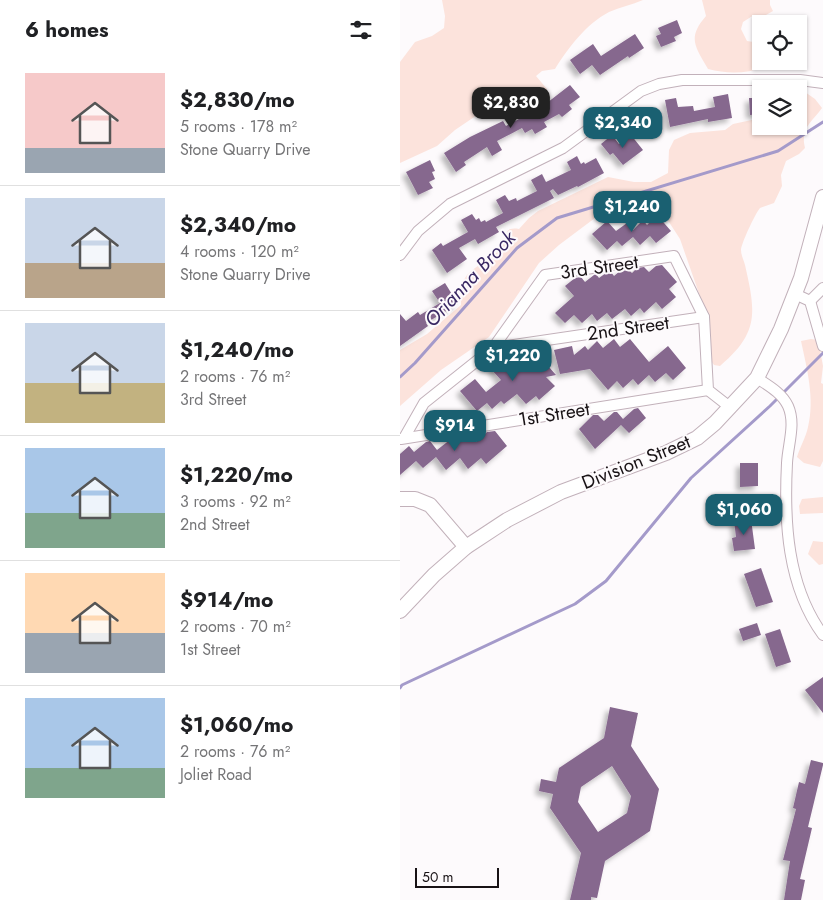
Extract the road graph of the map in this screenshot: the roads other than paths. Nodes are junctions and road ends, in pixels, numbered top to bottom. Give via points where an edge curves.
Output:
1 (823, 83) edge
2 (823, 197) edge
3 (400, 255) edge
4 (823, 288) edge
5 (795, 294) junction
6 (810, 301) junction
7 (704, 317) junction
8 (823, 346) edge
9 (493, 348) junction
10 (758, 378) junction
11 (708, 390) junction
12 (731, 408) junction
13 (402, 438) edge
14 (400, 499) edge
15 (466, 547) junction
16 (400, 612) edge
17 (823, 635) edge

1 - 3 street via 800,80 682,80 641,91 562,148 450,204 418,231
2 - 5 street, Division Street
4 - 6 street
5 - 6 street
5 - 10 street, Division Street
6 - 8 street
7 - 9 street, 2nd Street
7 - 9 street, 3rd Street via 674,256 545,275
7 - 11 street
9 - 13 street via 424,403
10 - 12 street, Division Street
10 - 17 street via 782,395 789,407 792,422 786,503 789,544 799,588
11 - 12 street
11 - 13 street, 1st Street
12 - 15 street, Division Street via 696,438 666,453 536,503
14 - 15 street via 415,499 430,505
15 - 16 street, Division Street via 434,574

